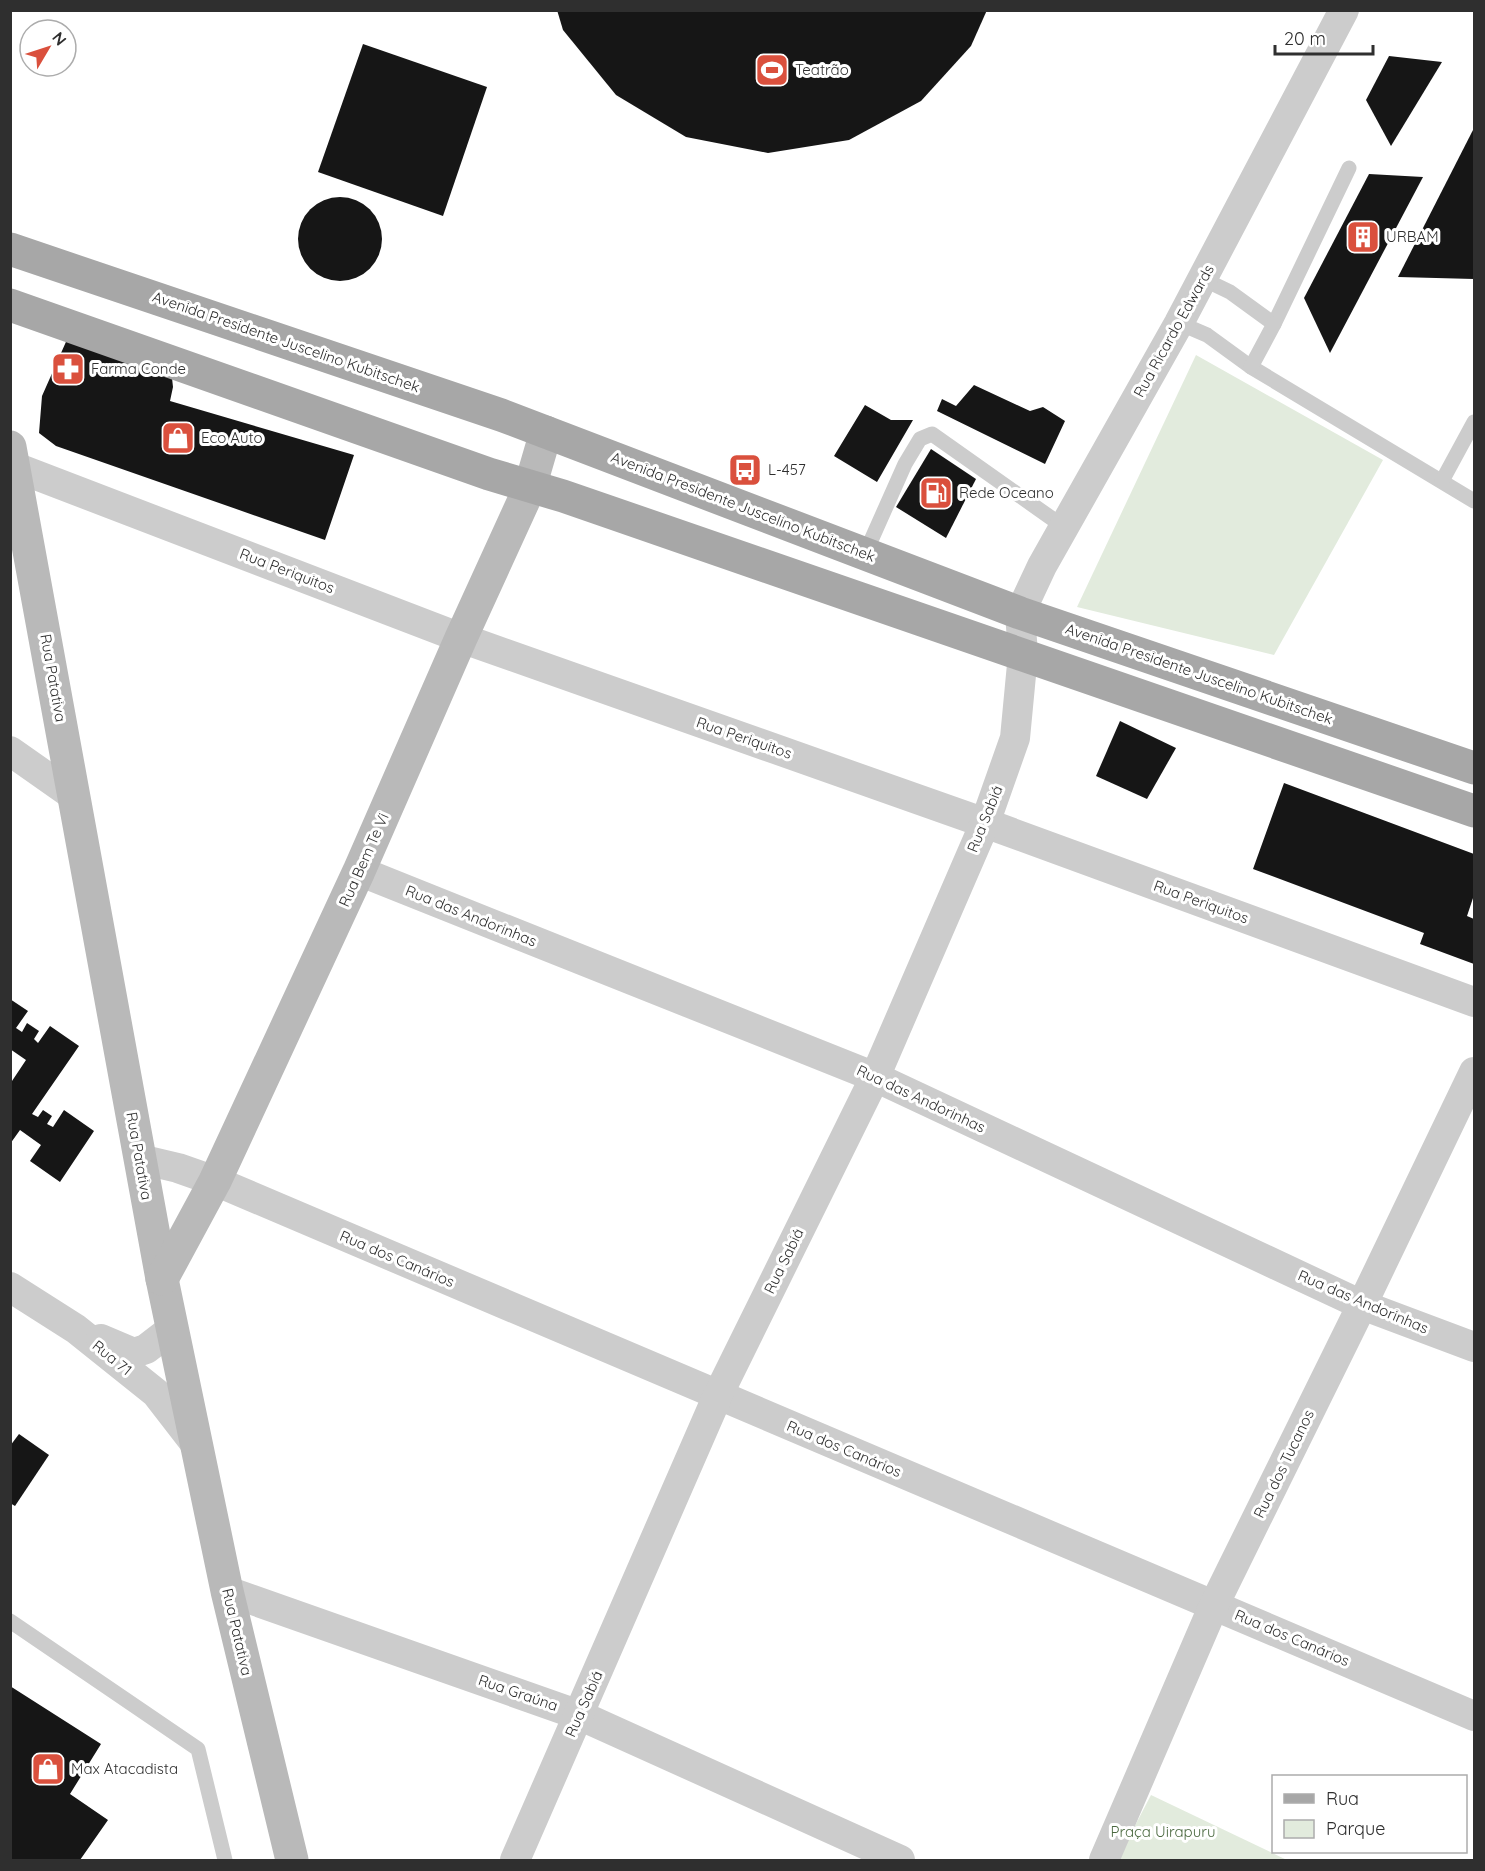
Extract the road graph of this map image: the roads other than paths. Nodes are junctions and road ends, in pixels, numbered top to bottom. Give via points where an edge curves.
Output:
1 (1344, 10) edge
2 (1349, 168) dead end
3 (10, 249) edge
4 (1203, 279) junction
5 (10, 305) edge
6 (1179, 323) junction
7 (1274, 324) junction
8 (1251, 367) junction
9 (1474, 422) edge
10 (546, 432) junction
11 (13, 457) edge
12 (1442, 481) junction
13 (530, 487) junction
14 (1474, 501) edge
15 (1064, 526) junction
16 (865, 554) junction
17 (1020, 613) junction
18 (461, 638) junction
19 (1023, 654) junction
20 (15, 762) edge
21 (1474, 768) edge
22 (74, 796) junction
23 (1474, 811) edge
24 (984, 823) junction
25 (359, 872) junction
26 (1474, 1002) edge
27 (1474, 1072) edge
28 (875, 1077) junction
29 (140, 1159) junction
30 (214, 1181) junction
31 (162, 1280) junction
32 (10, 1287) edge
33 (1362, 1305) junction
34 (76, 1329) junction
35 (172, 1329) junction
36 (1474, 1347) edge
37 (718, 1395) junction
38 (197, 1446) junction
39 (227, 1591) junction
40 (1214, 1605) junction
41 (10, 1621) edge
42 (579, 1715) junction
43 (1474, 1716) edge
44 (225, 1860) edge
45 (292, 1860) edge
46 (515, 1860) edge
47 (900, 1860) edge
48 (1104, 1860) edge

1 - 4 street, Rua Ricardo Edwards
2 - 7 lane
3 - 10 main road, Avenida Presidente Juscelino Kubitschek
4 - 6 street, Rua Ricardo Edwards
4 - 7 lane via 1230,292
5 - 13 main road
6 - 8 lane via 1207,335
6 - 15 street, Rua Ricardo Edwards
7 - 8 lane
8 - 12 lane
9 - 12 lane
10 - 13 main road, Rua Bem Te Vi
10 - 16 main road, Avenida Presidente Juscelino Kubitschek
11 - 18 street, Rua Periquitos
11 - 22 main road, Rua Patativa
12 - 14 lane
13 - 18 main road, Rua Bem Te Vi
13 - 19 main road
15 - 16 lane via 932,434 920,439 905,464
15 - 17 street, Rua Ricardo Edwards
16 - 17 main road, Avenida Presidente Juscelino Kubitschek
17 - 19 street, Rua Ricardo Edwards
17 - 21 main road, Avenida Presidente Juscelino Kubitschek
18 - 24 street, Rua Periquitos
18 - 25 main road, Rua Bem Te Vi
19 - 23 main road
19 - 24 street, Rua Sabiá via 1015,738
20 - 22 street
22 - 29 main road, Rua Patativa
24 - 26 street, Rua Periquitos
24 - 28 street, Rua Sabiá
25 - 28 street, Rua das Andorinhas
25 - 30 main road, Rua Bem Te Vi
27 - 33 street, Rua dos Tucanos
28 - 33 street, Rua das Andorinhas
28 - 37 street, Rua Sabiá
29 - 30 street, Rua dos Canários
29 - 31 main road, Rua Patativa
30 - 31 main road, Rua Bem Te Vi
30 - 37 street, Rua dos Canários
31 - 35 main road, Rua Patativa
32 - 34 street, Rua 71
33 - 36 street, Rua das Andorinhas
33 - 40 street, Rua dos Tucanos
34 - 35 street via 134,1353 146,1349
34 - 38 street, Rua 71 via 156,1393
35 - 38 main road, Rua Patativa
37 - 40 street, Rua dos Canários
37 - 42 street, Rua Sabiá
38 - 39 main road, Rua Patativa
39 - 42 street, Rua Graúna
39 - 45 main road, Rua Patativa
40 - 43 street, Rua dos Canários
40 - 48 street, Rua dos Tucanos
41 - 44 lane via 198,1749
42 - 46 street, Rua Sabiá
42 - 47 street, Rua Graúna

